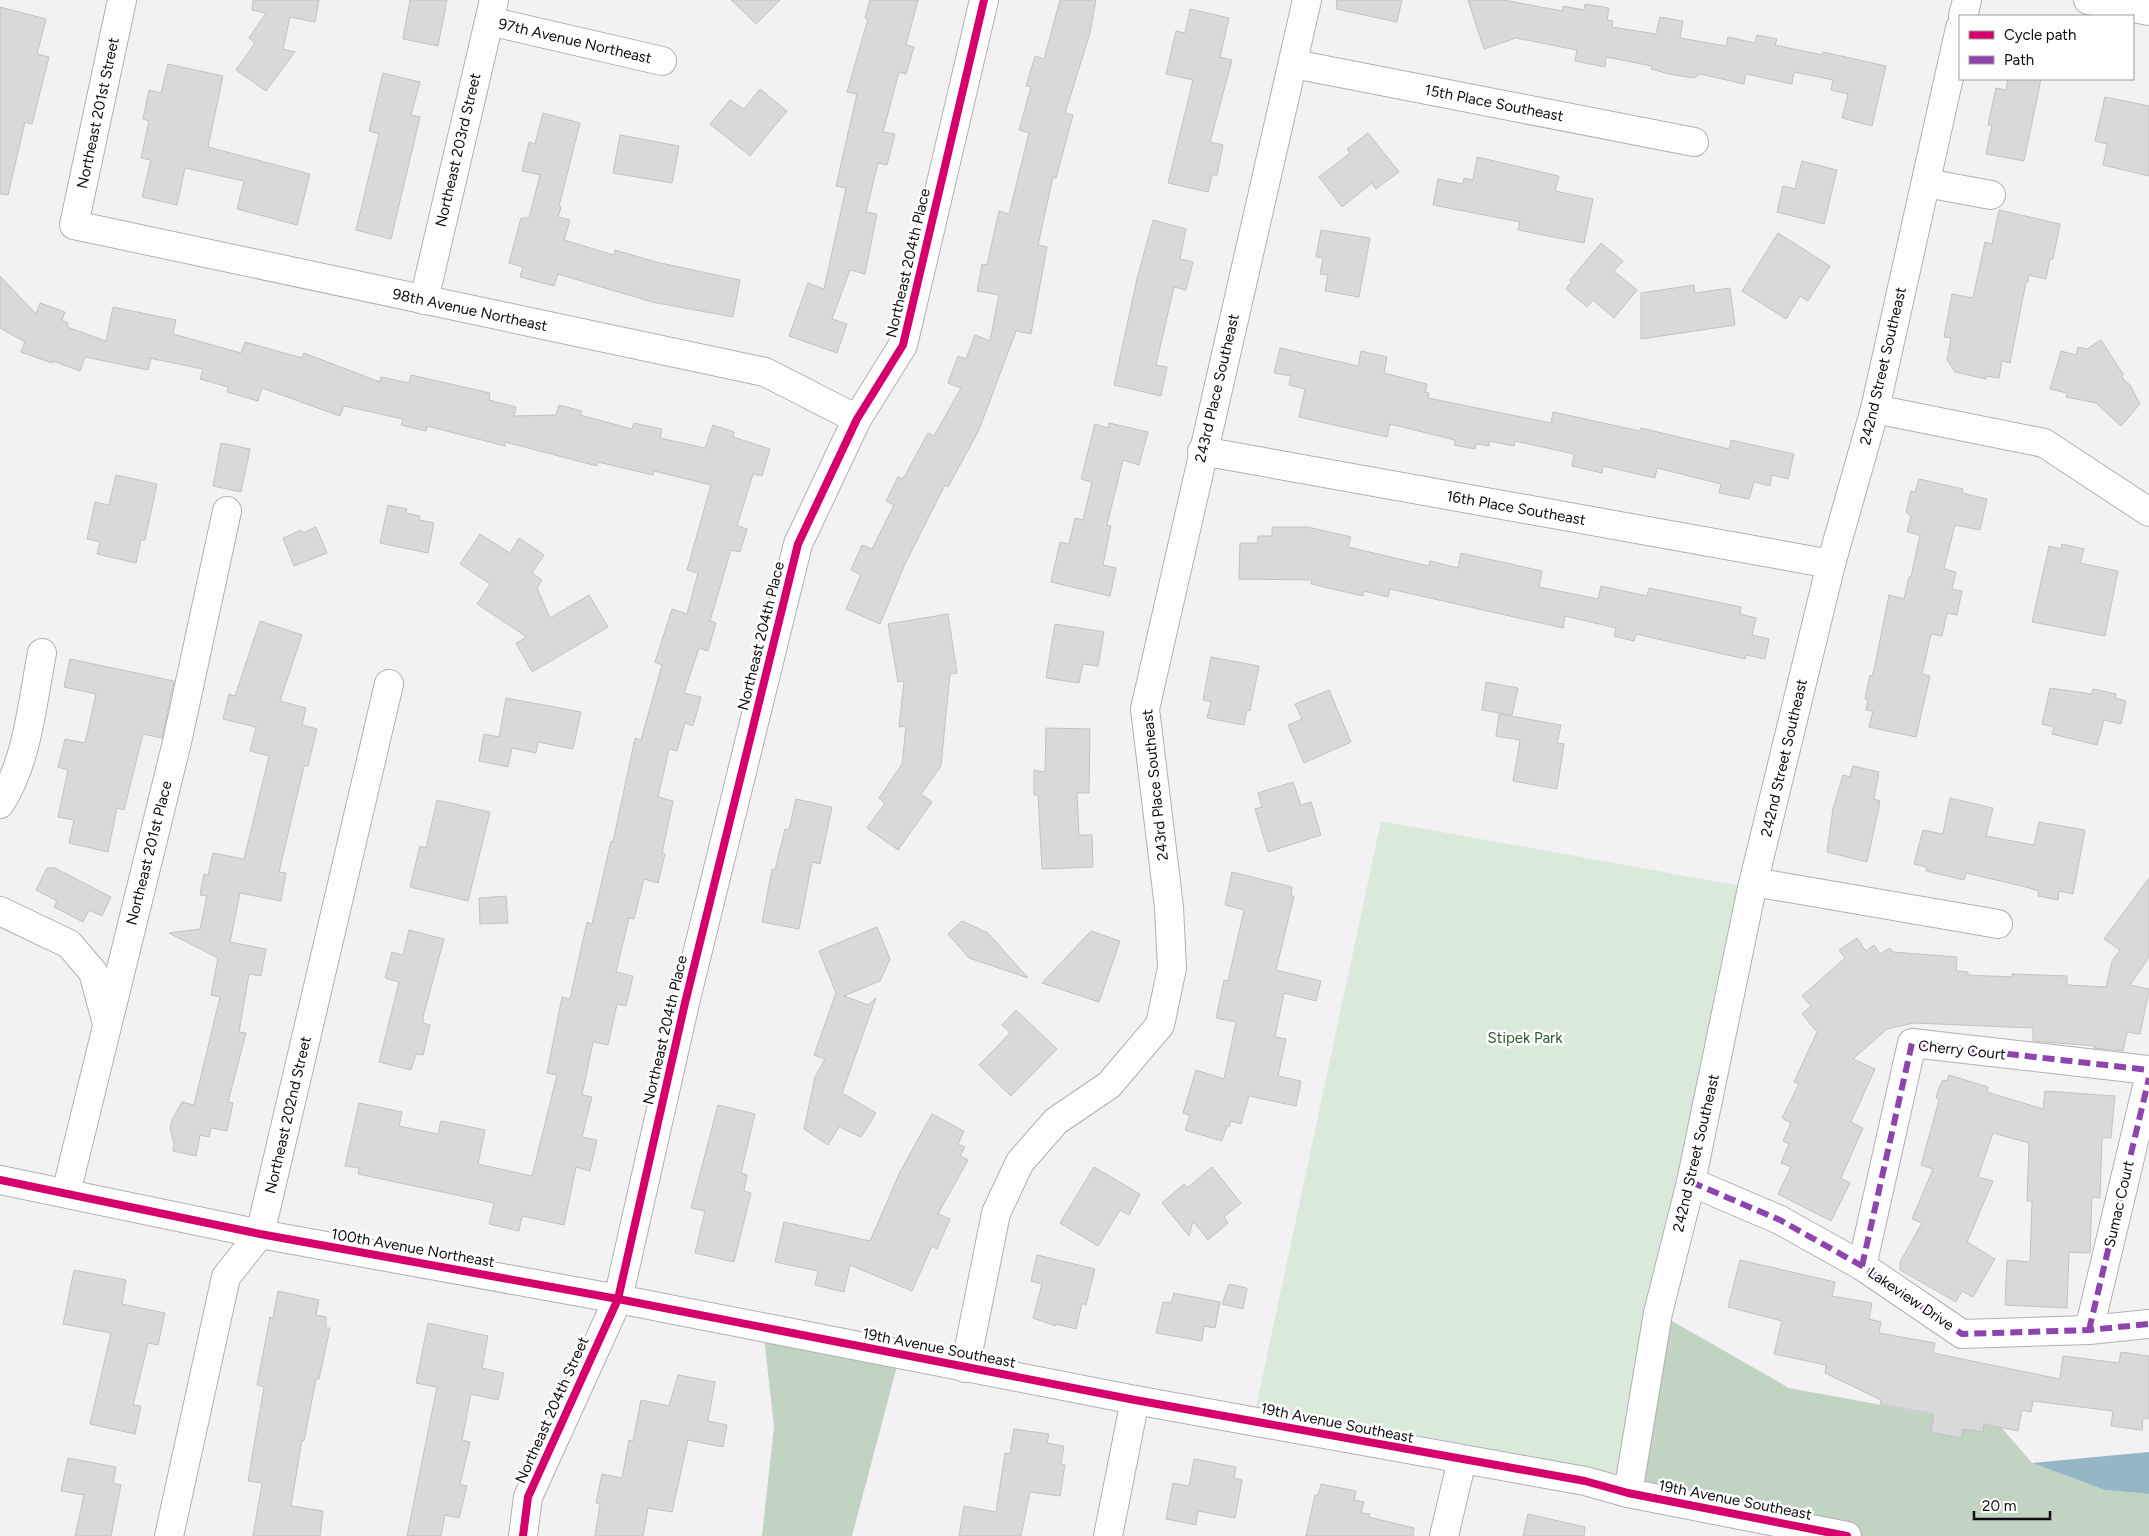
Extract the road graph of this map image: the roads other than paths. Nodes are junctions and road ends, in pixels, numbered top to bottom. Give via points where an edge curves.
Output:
1 (122, 0) edge
2 (984, 0) edge
3 (1307, 0) edge
4 (1966, 0) edge
5 (2088, 0) edge
6 (491, 10) edge
7 (2149, 11) edge
8 (1963, 15) edge
9 (1959, 33) edge
10 (662, 60) dead end
11 (1294, 64) junction
12 (1694, 142) dead end
13 (1926, 183) junction
14 (1991, 195) dead end
15 (74, 225) joint
16 (424, 300) junction
17 (1875, 409) junction
18 (857, 419) junction
19 (1202, 451) junction
20 (227, 512) dead end
21 (2149, 512) edge
22 (1831, 564) junction
23 (42, 653) dead end
24 (389, 684) dead end
25 (0, 804) edge
26 (1754, 882) junction
27 (0, 911) edge
28 (1998, 924) dead end
29 (107, 1022) junction
30 (2149, 1070) edge
31 (2149, 1078) edge
32 (0, 1180) edge
33 (1691, 1182) junction
34 (66, 1193) junction
35 (260, 1234) junction
36 (1862, 1266) junction
37 (618, 1299) junction
38 (2149, 1324) edge
39 (2089, 1330) junction
40 (822, 1339) joint
41 (965, 1368) junction
42 (1134, 1400) junction
43 (1462, 1460) junction
44 (1628, 1493) junction
45 (169, 1536) edge
46 (523, 1536) edge
47 (1108, 1536) edge
48 (1444, 1536) edge
49 (1847, 1536) edge

1 - 15 street, Northeast 201st Street
2 - 18 street, Northeast 204th Place via 903,345
3 - 11 street, 243rd Place Southeast
4 - 8 street
5 - 7 street
6 - 10 street, 97th Avenue Northeast
6 - 16 street, Northeast 203rd Street
9 - 13 street, 242nd Street Southeast
11 - 12 street, 15th Place Southeast
11 - 19 street, 243rd Place Southeast
13 - 14 street
13 - 17 street, 242nd Street Southeast
15 - 16 street, 98th Avenue Northeast
16 - 18 street, 98th Avenue Northeast via 765,372
17 - 21 street via 2044,443
17 - 22 street, 242nd Street Southeast
18 - 37 street, Northeast 204th Place via 798,544 685,1003
19 - 22 street, 16th Place Southeast
19 - 41 street, 243rd Place Southeast via 1145,709 1169,908 1172,968 1160,1025 1109,1085 1056,1121 1020,1162 996,1214
20 - 29 street, Northeast 201st Place via 177,742
22 - 26 street, 242nd Street Southeast
23 - 25 street via 23,752 12,786
24 - 35 street, Northeast 202nd Street
26 - 28 street
26 - 33 street, 242nd Street Southeast
27 - 29 street via 69,944 93,972
29 - 34 street, Northeast 201st Place
30 - 36 street, Cherry Court via 1912,1043
31 - 39 street, Sumac Court
32 - 34 street, 100th Avenue Northeast
33 - 36 street, Lakeview Drive via 1780,1220
33 - 44 street, 242nd Street Southeast via 1658,1313
34 - 35 street, 100th Avenue Northeast
35 - 37 street, 100th Avenue Northeast
35 - 45 street, Northeast 202nd Street via 226,1277
36 - 39 street, Lakeview Drive via 1962,1334
37 - 40 street, 100th Avenue Northeast
37 - 46 street, Northeast 204th Street via 528,1497
38 - 39 street, Lakeview Drive
40 - 41 street, 19th Avenue Southeast
41 - 42 street, 19th Avenue Southeast
42 - 43 street, 19th Avenue Southeast
42 - 47 street
43 - 44 street, 19th Avenue Southeast via 1585,1481
43 - 48 street
44 - 49 street, 19th Avenue Southeast

